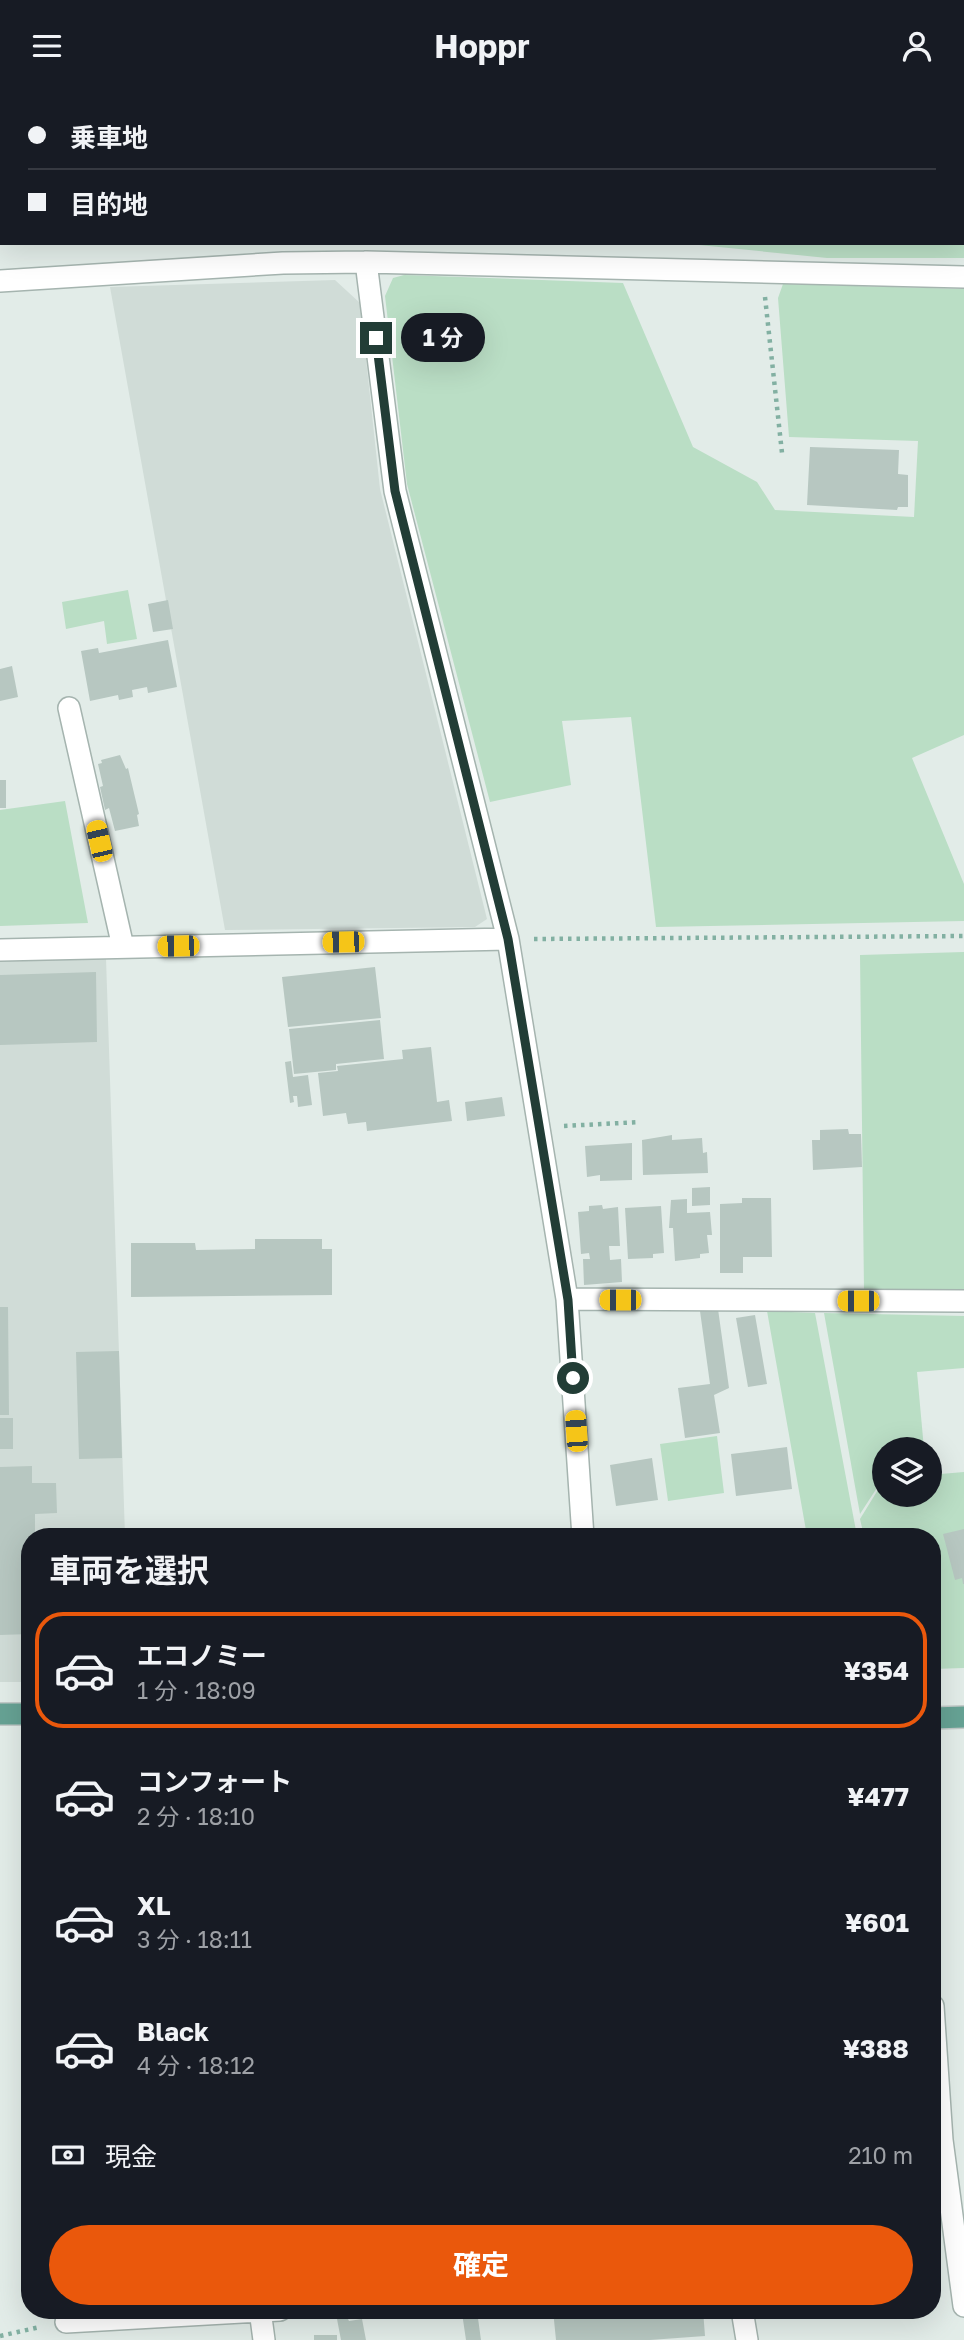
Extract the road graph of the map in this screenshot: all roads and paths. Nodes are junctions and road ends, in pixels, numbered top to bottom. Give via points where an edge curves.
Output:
1 (282, 253) edge
2 (366, 262) junction
3 (762, 273) junction
4 (964, 277) edge
5 (0, 281) edge
6 (782, 453) dead end
7 (69, 708) dead end
8 (964, 936) edge
9 (508, 939) junction
10 (123, 947) junction
11 (0, 950) edge
12 (640, 1122) dead end
13 (539, 1127) junction
14 (568, 1300) junction
15 (964, 1301) edge
16 (582, 1528) edge
17 (0, 1714) edge
18 (21, 1714) edge
19 (964, 1717) edge
20 (941, 1718) edge
21 (941, 2125) edge
22 (964, 2307) edge
23 (116, 2319) edge
24 (265, 2319) edge
25 (744, 2319) edge
26 (66, 2322) joint
27 (0, 2336) edge
28 (264, 2340) edge
29 (747, 2340) edge

1 - 2 street
1 - 5 street
2 - 3 street
2 - 9 street via 395,491
3 - 4 street
3 - 6 path
7 - 10 street
8 - 9 path
9 - 10 street
9 - 13 street
10 - 11 street
12 - 13 path
13 - 14 street
14 - 15 street
14 - 16 street
17 - 18 main road
19 - 20 main road
21 - 22 street
23 - 26 street
24 - 28 street
25 - 29 street
26 - 27 path

